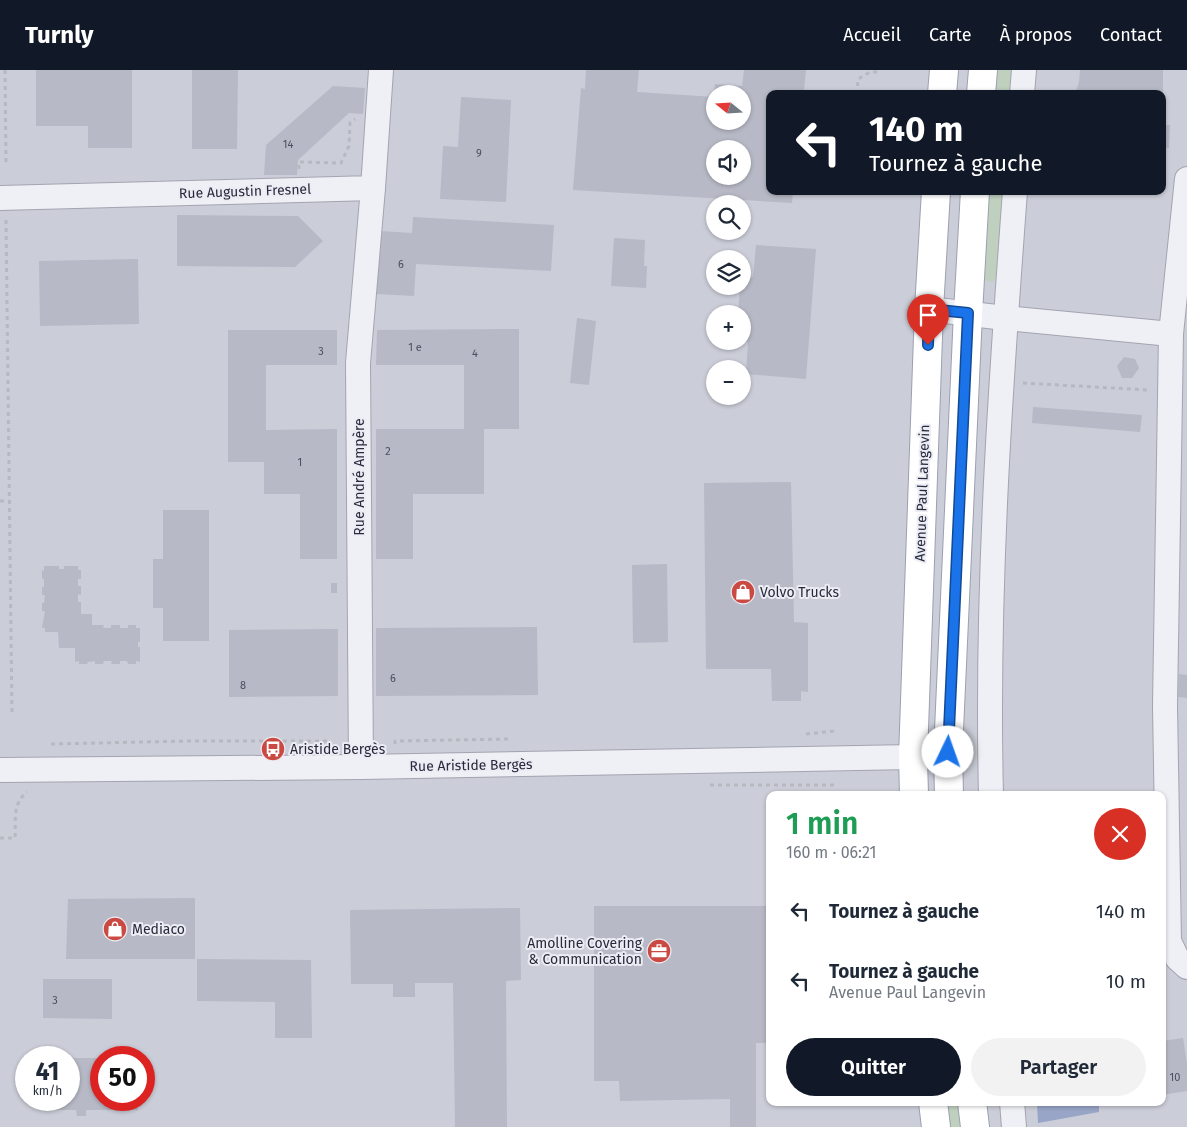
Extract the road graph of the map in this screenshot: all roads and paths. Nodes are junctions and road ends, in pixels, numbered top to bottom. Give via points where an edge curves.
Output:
1 (5, 70) edge
2 (381, 70) edge
3 (944, 70) edge
4 (983, 70) edge
5 (1024, 70) edge
6 (880, 72) dead end
7 (857, 90) edge
8 (942, 90) edge
9 (981, 90) edge
10 (1022, 90) edge
11 (378, 118) junction
12 (6, 162) dead end
13 (1187, 179) edge
14 (373, 188) junction
15 (298, 190) junction
16 (936, 195) edge
17 (975, 195) edge
18 (1015, 195) edge
19 (3, 198) edge
20 (929, 309) junction
21 (968, 313) junction
22 (1005, 318) junction
23 (1172, 334) junction
24 (1023, 374) dead end
25 (1170, 391) junction
26 (0, 501) edge
27 (9, 501) junction
28 (12, 716) dead end
29 (328, 741) dead end
30 (51, 744) dead end
31 (948, 752) junction
32 (913, 757) junction
33 (361, 767) junction
34 (0, 770) edge
35 (914, 791) edge
36 (948, 791) edge
37 (991, 791) edge
38 (1187, 967) edge
39 (933, 1106) edge
40 (972, 1106) edge
41 (1012, 1106) edge
42 (936, 1127) edge
43 (975, 1127) edge
44 (1014, 1127) edge

1 - 12 path
2 - 11 street
3 - 8 main road
4 - 9 main road
5 - 10 street
6 - 7 path via 870,72 858,79
11 - 14 street
11 - 15 path via 356,118 350,123 349,146 341,163 299,162
13 - 23 street
14 - 15 street, Rue Augustin Fresnel
14 - 33 street, Rue André Ampère via 358,364
15 - 19 street, Rue Augustin Fresnel
16 - 20 main road, Avenue Paul Langevin
17 - 21 main road
18 - 22 street
19 - 27 path
20 - 21 street
20 - 32 main road, Avenue Paul Langevin
21 - 22 street
21 - 31 main road
22 - 23 street
22 - 37 street via 990,589
23 - 25 street
24 - 25 path via 1023,383
25 - 38 street via 1165,706 1169,942 1177,958
26 - 27 path
27 - 28 path
29 - 30 path
31 - 32 street, Rue Aristide Bergès
31 - 36 main road
32 - 33 street, Rue Aristide Bergès
32 - 35 main road, Avenue Paul Langevin
33 - 34 street, Rue Aristide Bergès
39 - 42 main road
40 - 43 main road
41 - 44 street

